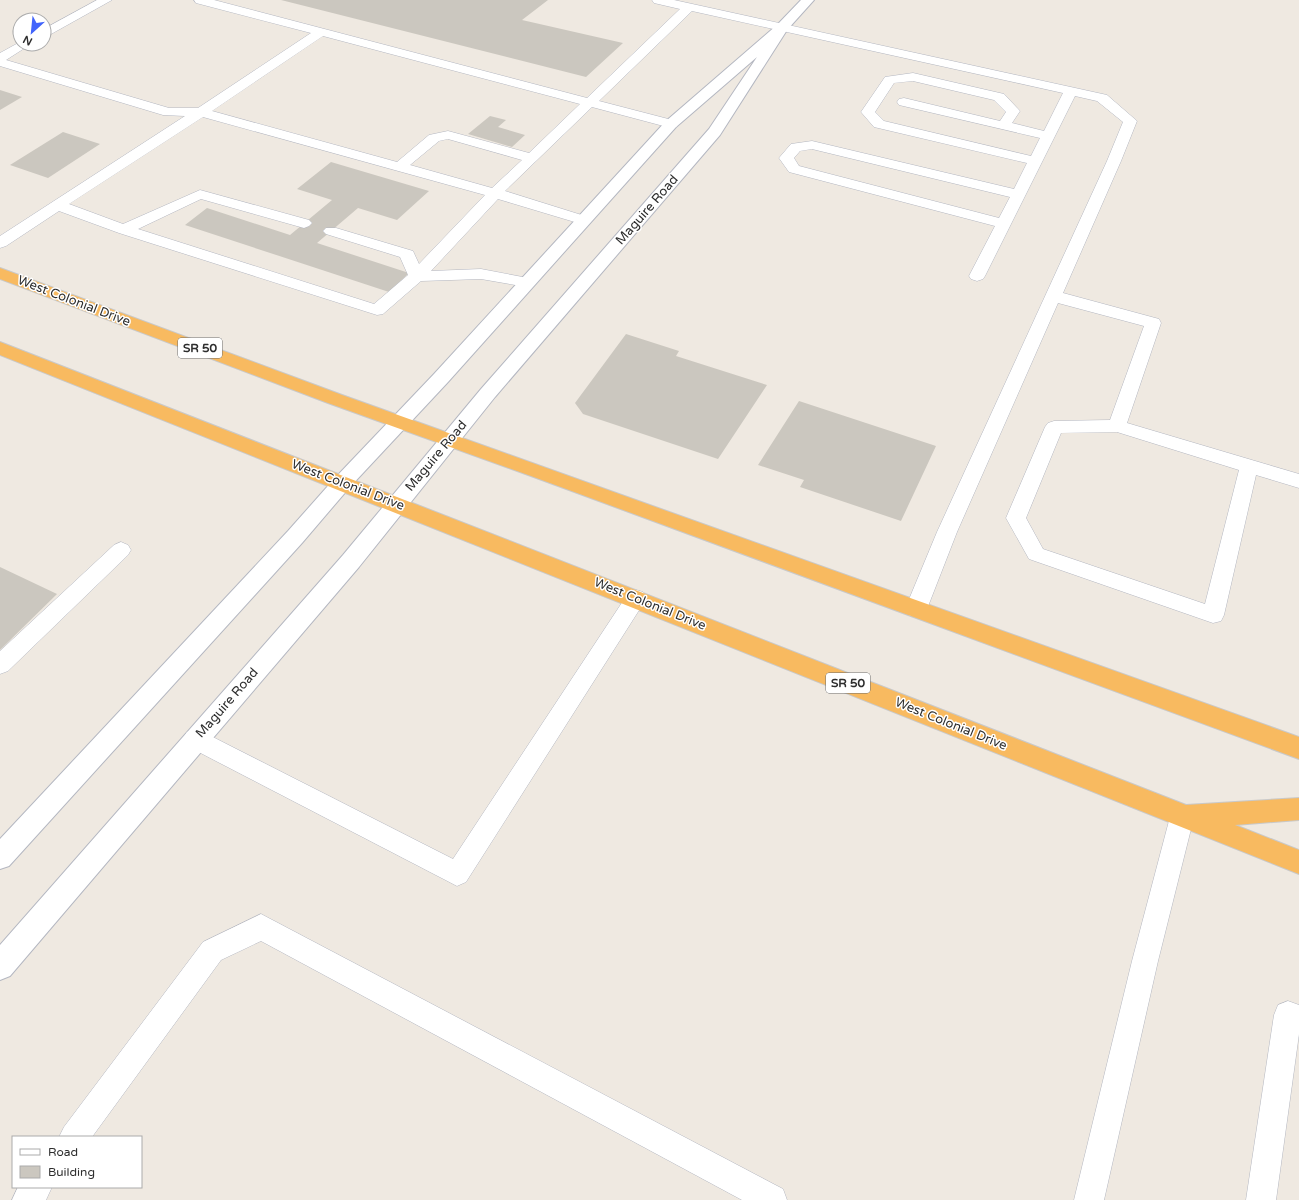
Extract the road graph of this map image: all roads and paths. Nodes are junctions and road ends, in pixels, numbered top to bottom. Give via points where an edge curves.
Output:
1 (106, 0) edge
2 (200, 0) edge
3 (658, 0) edge
4 (808, 0) edge
5 (689, 7) junction
6 (782, 28) junction
7 (52, 30) edge
8 (323, 31) junction
9 (12, 51) edge
10 (0, 58) edge
11 (0, 62) edge
12 (1071, 91) junction
13 (590, 102) junction
14 (904, 102) dead end
15 (201, 112) junction
16 (670, 124) junction
17 (1004, 125) junction
18 (1048, 136) junction
19 (532, 158) junction
20 (1035, 161) junction
21 (399, 166) junction
22 (495, 193) junction
23 (1018, 194) junction
24 (57, 206) junction
25 (583, 220) junction
26 (304, 223) dead end
27 (1004, 224) junction
28 (124, 230) junction
29 (331, 231) dead end
30 (0, 242) edge
31 (0, 273) edge
32 (417, 276) junction
33 (977, 276) dead end
34 (528, 282) junction
35 (1053, 296) junction
36 (0, 348) edge
37 (400, 422) junction
38 (1117, 426) junction
39 (451, 439) junction
40 (1249, 466) junction
41 (1299, 481) edge
42 (342, 483) junction
43 (396, 504) junction
44 (121, 550) dead end
45 (636, 598) junction
46 (916, 609) junction
47 (0, 665) edge
48 (195, 739) junction
49 (1299, 748) edge
50 (1299, 809) edge
51 (1182, 817) junction
52 (0, 856) edge
53 (1299, 862) edge
54 (0, 966) edge
55 (1299, 1019) edge
56 (75, 1136) edge
57 (36, 1188) edge
58 (27, 1200) edge
59 (772, 1200) edge
60 (1089, 1200) edge
61 (1261, 1200) edge

1 - 7 lane
2 - 8 lane
3 - 5 lane
4 - 6 main road, Maguire Road
5 - 6 lane
5 - 13 lane
6 - 12 lane
6 - 16 main road, Maguire Road
6 - 39 main road, Maguire Road via 715,132
8 - 13 lane
8 - 15 lane
9 - 10 lane
11 - 15 lane via 168,112
12 - 18 lane
12 - 35 lane via 1102,98 1130,121
13 - 16 lane
13 - 19 lane
14 - 17 lane
15 - 21 lane
15 - 24 lane
16 - 25 main road, Maguire Road
17 - 18 lane
17 - 20 lane via 1012,111 999,97 913,77 890,80 868,112 879,124
18 - 20 lane
19 - 21 lane via 448,135 434,138
19 - 22 lane
20 - 23 lane
21 - 22 lane
22 - 25 lane
22 - 32 lane
23 - 27 lane
23 - 27 lane via 812,145 796,147 786,158 794,169
24 - 28 lane
24 - 30 lane
25 - 34 main road, Maguire Road
26 - 28 lane via 200,194
27 - 33 lane
28 - 32 lane via 378,310
29 - 32 lane via 407,254
31 - 37 highway, West Colonial Drive / SR 50
32 - 34 lane via 481,274
34 - 37 main road, Maguire Road
35 - 38 lane via 1153,324
35 - 46 lane via 947,532
36 - 42 highway, West Colonial Drive / SR 50
37 - 39 highway, West Colonial Drive / SR 50
37 - 42 main road, Maguire Road
38 - 40 lane
38 - 40 lane via 1054,427 1016,518 1036,554 1213,615
39 - 43 main road, Maguire Road
39 - 46 highway, West Colonial Drive / SR 50
40 - 41 lane
42 - 43 highway, West Colonial Drive / SR 50
42 - 52 main road, Maguire Road via 290,543
43 - 45 highway, West Colonial Drive / SR 50
43 - 48 main road, Maguire Road via 351,561
44 - 47 lane
45 - 48 lane via 457,874
45 - 51 highway, West Colonial Drive / SR 50
46 - 49 highway, West Colonial Drive / SR 50
48 - 54 main road, Maguire Road
50 - 51 highway
51 - 53 highway, West Colonial Drive / SR 50
51 - 60 lane via 1143,968
55 - 61 lane via 1288,1015
56 - 59 lane via 212,951 261,927
57 - 58 lane

